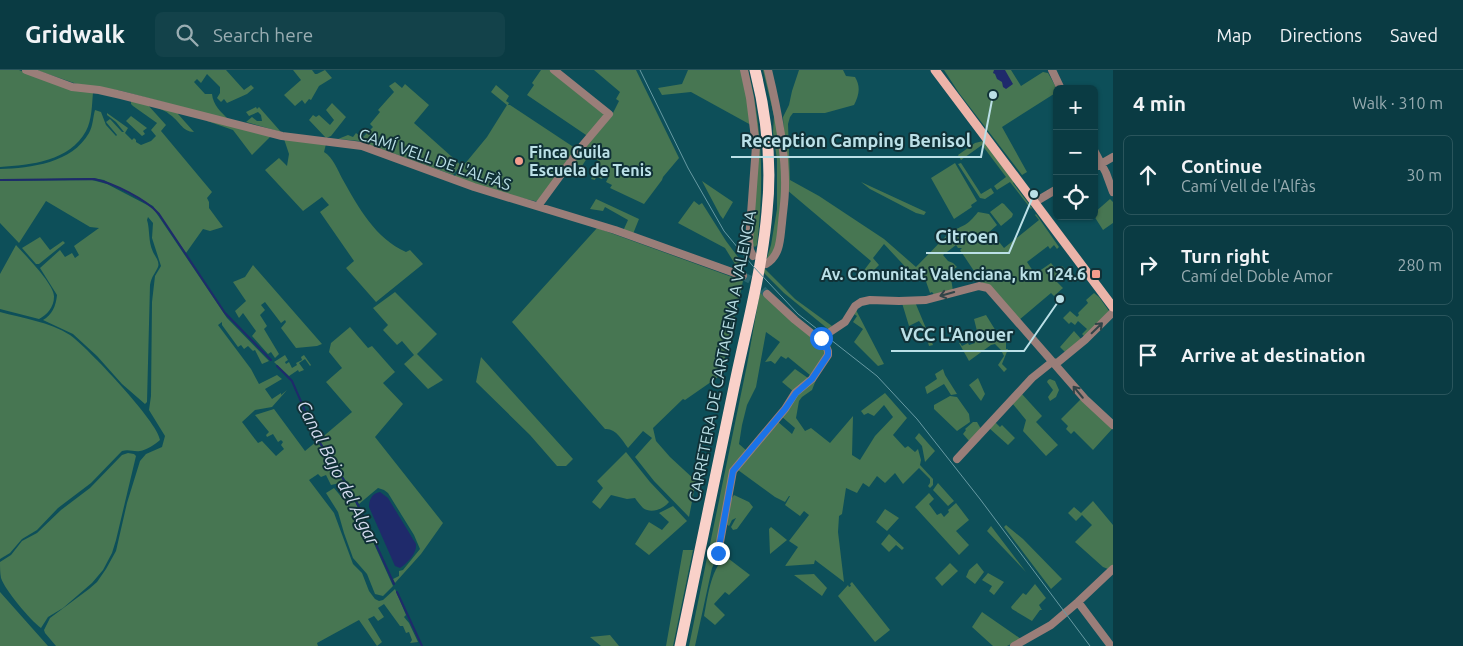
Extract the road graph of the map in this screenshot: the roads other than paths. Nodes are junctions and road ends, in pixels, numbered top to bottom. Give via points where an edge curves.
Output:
1 (26, 70) edge
2 (554, 70) edge
3 (744, 70) edge
4 (755, 70) edge
5 (768, 70) edge
6 (935, 70) edge
7 (1052, 70) edge
8 (1059, 85) edge
9 (1113, 157) edge
10 (1098, 166) edge
11 (1053, 192) edge
12 (1113, 192) edge
13 (1035, 202) junction
14 (538, 206) junction
15 (753, 256) dead end
16 (766, 264) dead end
17 (743, 276) tunnel mouth
18 (767, 294) tunnel mouth
19 (1113, 307) edge
20 (1113, 312) edge
21 (825, 335) junction
22 (817, 338) junction
23 (824, 344) junction
24 (1052, 362) junction
25 (1113, 425) edge
26 (957, 459) dead end
27 (715, 553) dead end
28 (1113, 569) edge
29 (1078, 602) junction
30 (680, 646) edge
31 (1014, 646) edge
32 (1111, 646) edge

1 - 14 street, CAMÍ VELL DE L'ALFÀS via 72,87 121,94 282,136 362,146 474,187
2 - 14 street via 609,114
3 - 15 street via 756,146 749,240
4 - 30 highway, CARRETERA DE CARTAGENA A VALENCIA via 768,148 768,204 752,302
5 - 16 street via 776,101 785,188 779,246 776,256
6 - 13 main road
7 - 8 street
9 - 10 street
10 - 12 street
11 - 13 street
13 - 19 main road
14 - 17 street, CAMÍ VELL DE L'ALFÀS
18 - 22 street
24 -> 20 street via 1057,363 1070,353
21 - 22 street
21 - 23 street
24 -> 21 street via 984,286 926,300 867,300 855,306 845,322
22 - 23 street
23 - 27 street via 828,355 812,379 796,393 733,471
25 -> 24 street
24 - 26 street via 1032,378
28 - 29 street
29 - 31 street via 1051,625
29 - 32 street

